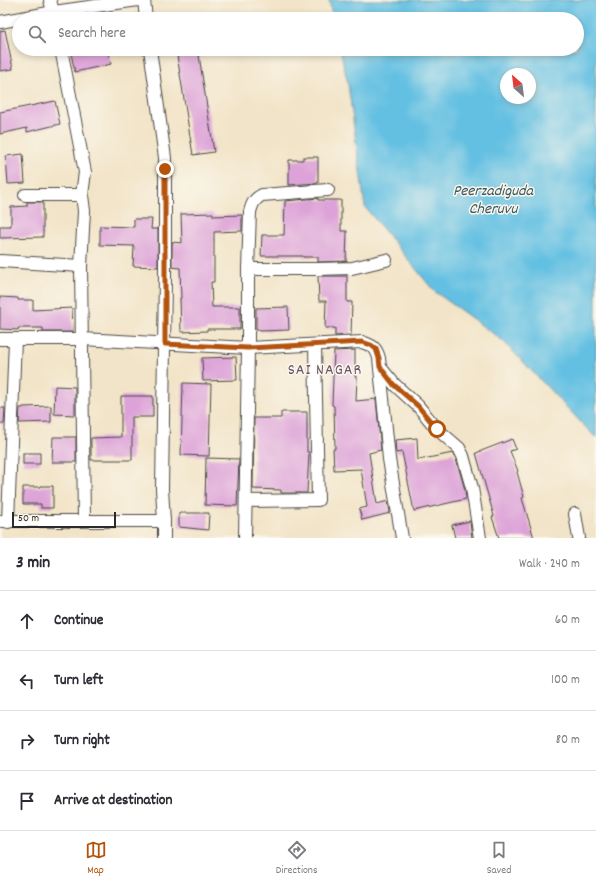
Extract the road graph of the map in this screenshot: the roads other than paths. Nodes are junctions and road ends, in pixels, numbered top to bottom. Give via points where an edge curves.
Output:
1 (50, 0) edge
2 (138, 0) edge
3 (144, 0) edge
4 (54, 12) edge
5 (76, 12) edge
6 (145, 12) edge
7 (12, 21) edge
8 (0, 22) edge
9 (62, 56) edge
10 (151, 56) edge
11 (328, 190) dead end
12 (25, 195) dead end
13 (82, 195) junction
14 (386, 260) dead end
15 (0, 261) edge
16 (81, 266) junction
17 (248, 268) junction
18 (0, 339) edge
19 (15, 339) junction
20 (82, 340) junction
21 (165, 344) junction
22 (315, 344) junction
23 (248, 348) junction
24 (380, 367) junction
25 (246, 500) junction
26 (575, 514) dead end
27 (4, 521) edge
28 (84, 521) junction
29 (164, 521) junction
30 (164, 538) edge
31 (245, 538) edge
32 (402, 538) edge
33 (480, 538) edge
34 (579, 538) edge

1 - 4 street
2 - 5 street
3 - 6 street
7 - 8 street
9 - 13 street via 85,172
10 - 21 street via 165,158
11 - 17 street via 262,195 257,198 250,212
12 - 13 street
13 - 16 street via 84,211
14 - 17 street via 352,268
15 - 16 street
16 - 20 street
17 - 23 street
18 - 19 street
19 - 20 street
19 - 27 street
20 - 21 street
20 - 28 street
21 - 23 street
21 - 29 street via 162,490
22 - 23 street
22 - 24 street via 362,342 371,345 376,349
22 - 25 street via 318,500
23 - 25 street
24 - 32 street via 389,459
24 - 33 street via 394,385 459,448 472,488
25 - 31 street
26 - 34 street
27 - 28 street
28 - 29 street
29 - 30 street

